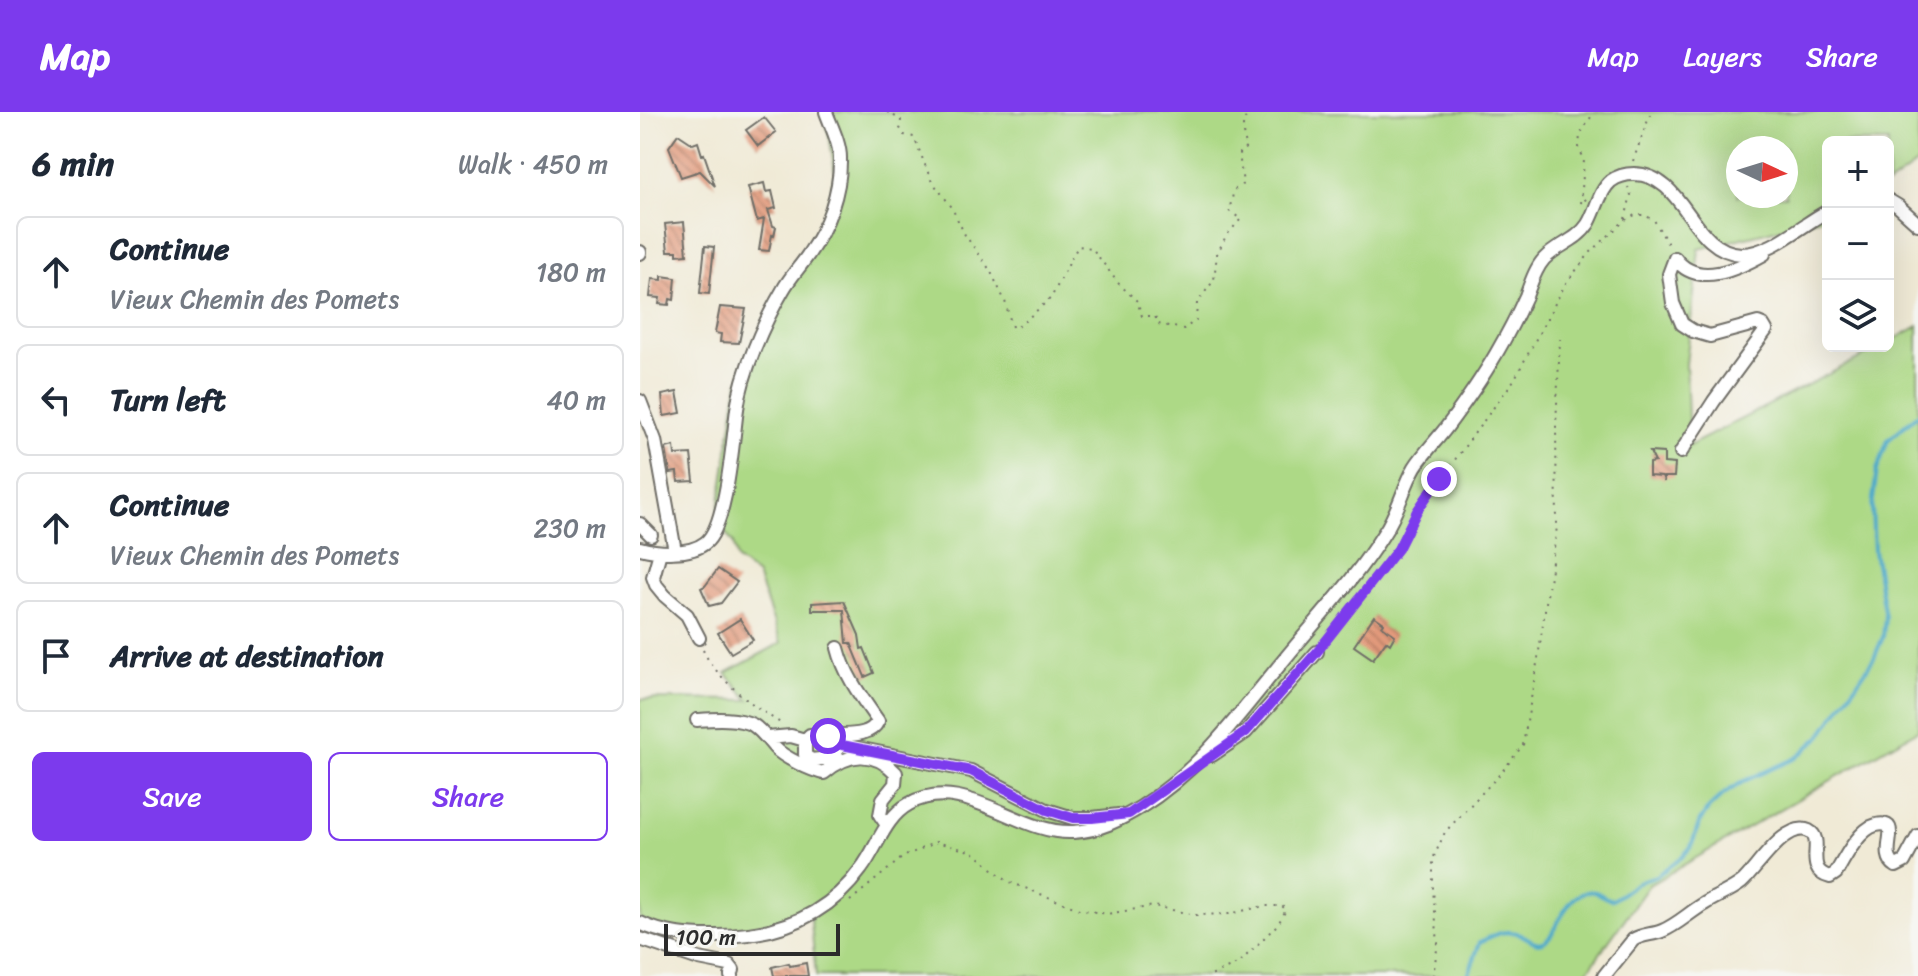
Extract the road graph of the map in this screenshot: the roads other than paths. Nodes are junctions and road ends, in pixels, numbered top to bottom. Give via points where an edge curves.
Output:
1 (826, 112) edge
2 (1894, 204) edge
3 (1822, 215) edge
4 (1918, 224) edge
5 (1794, 233) junction
6 (640, 401) edge
7 (1681, 452) dead end
8 (640, 524) edge
9 (651, 535) dead end
10 (640, 548) edge
11 (675, 551) junction
12 (660, 552) junction
13 (699, 638) road end
14 (838, 648) dead end
15 (1317, 652) road end
16 (697, 720) dead end
17 (828, 736) junction
18 (808, 737) junction
19 (767, 738) junction
20 (842, 745) junction
21 (1183, 775) junction
22 (1129, 814) junction
23 (887, 825) junction
24 (1918, 836) edge
25 (640, 923) edge
26 (640, 939) edge
27 (731, 976) edge
28 (1604, 976) edge

1 - 11 street via 840,155 832,208 755,348 738,398 716,529 706,543
2 - 4 street
3 - 5 street
5 - 7 street via 1737,269 1711,275 1689,270 1675,258 1669,274 1682,324 1710,336 1758,323 1766,330
5 - 21 street via 1749,254 1727,251 1705,236 1664,185 1647,176 1614,179 1581,233 1539,266 1503,343 1415,467 1390,524 1364,563 1227,732
6 - 11 street via 655,440
8 - 9 street
10 - 12 street
11 - 12 street
12 - 13 street via 656,585 687,615
14 - 17 street via 842,665 878,721 864,733
15 - 21 street via 1246,732
16 - 19 street via 752,724
17 - 18 street
17 - 20 street
18 - 19 street
18 - 20 street via 805,755 811,760 830,758
19 - 23 street via 777,751 824,773 854,757 887,763 896,773 880,815
20 - 22 street via 971,771 1073,818
21 - 22 street
22 - 23 street via 1088,831 1056,832 963,797 943,796 910,803
23 - 25 street via 851,882 825,906 793,923 736,936 668,933
24 - 28 street via 1904,862 1896,866 1887,856 1888,827 1874,825 1830,877 1817,868 1810,832 1791,833 1742,882 1664,931 1633,940
26 - 27 street via 729,965

